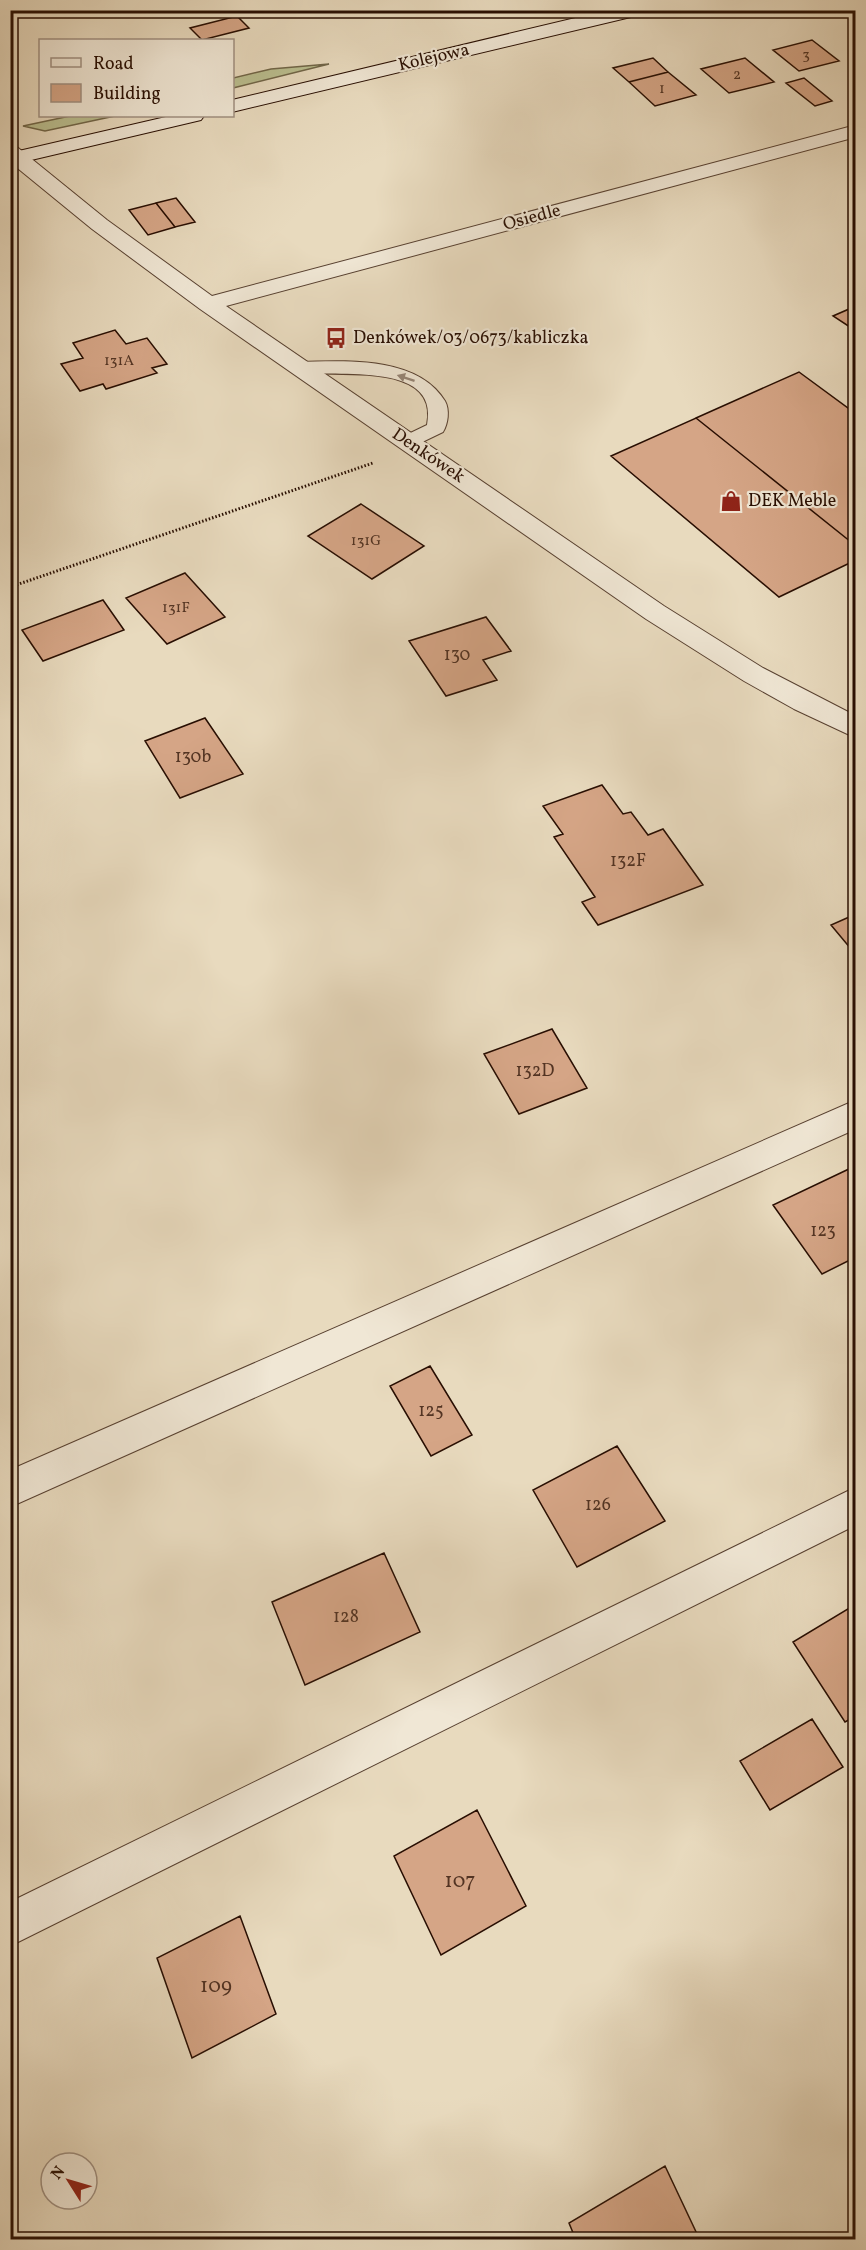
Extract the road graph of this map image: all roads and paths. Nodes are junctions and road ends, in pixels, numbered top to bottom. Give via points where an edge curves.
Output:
1 (636, 10) edge
2 (234, 106) edge
3 (189, 117) edge
4 (855, 131) edge
5 (13, 156) edge
6 (208, 304) junction
7 (297, 367) junction
8 (407, 442) junction
9 (10, 587) edge
10 (855, 728) edge
11 (855, 1114) edge
12 (10, 1490) edge
13 (855, 1505) edge
14 (10, 1925) edge

1 - 2 street, Kolejowa
3 - 5 street
4 - 6 street, Osiedle
5 - 6 street, Denkówek
6 - 7 street, Denkówek
7 - 8 street, Denkówek
8 -> 7 lane via 436,429 439,406 425,384 358,367
8 - 9 path via 379,461
8 - 10 street, Denkówek via 748,671
11 - 12 street
13 - 14 street

